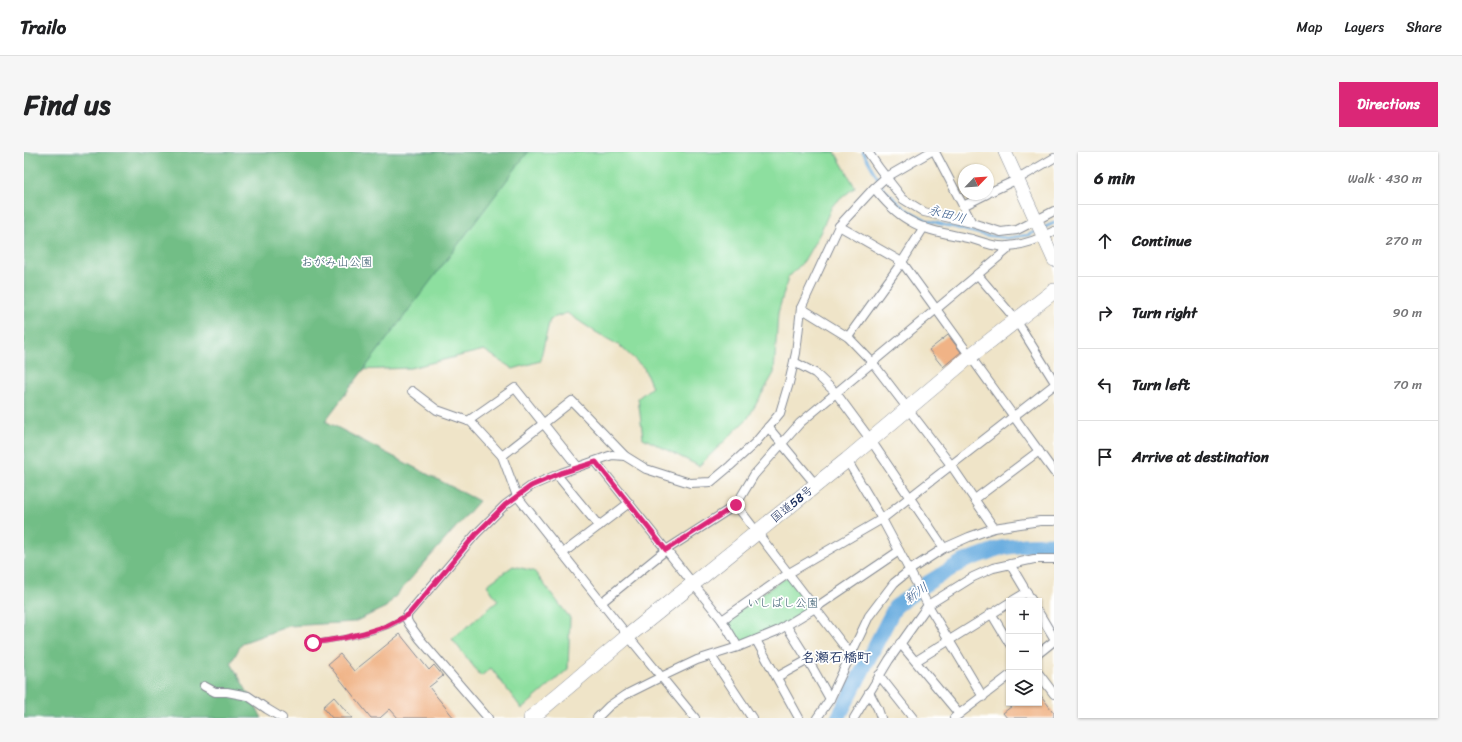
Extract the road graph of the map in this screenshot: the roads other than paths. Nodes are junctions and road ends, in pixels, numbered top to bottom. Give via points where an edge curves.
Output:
1 (868, 152) edge
2 (930, 152) edge
3 (935, 152) edge
4 (1005, 152) edge
5 (1054, 158) edge
6 (886, 178) junction
7 (1018, 179) junction
8 (874, 188) junction
9 (994, 191) edge
10 (975, 200) edge
11 (963, 206) junction
12 (1054, 211) edge
13 (1036, 221) junction
14 (972, 223) junction
15 (839, 226) junction
16 (924, 227) junction
17 (1049, 234) edge
18 (1006, 247) junction
19 (1054, 260) edge
20 (902, 262) junction
21 (977, 274) junction
22 (1054, 291) edge
23 (802, 308) junction
24 (936, 308) junction
25 (1016, 320) junction
26 (848, 337) junction
27 (969, 357) junction
28 (794, 362) junction
29 (872, 362) junction
30 (1054, 381) edge
31 (1054, 385) edge
32 (412, 391) dead end
33 (836, 393) junction
34 (908, 407) junction
35 (1013, 416) junction
36 (468, 420) junction
37 (543, 424) junction
38 (768, 427) junction
39 (870, 439) junction
40 (782, 444) junction
41 (1039, 451) junction
42 (502, 456) junction
43 (625, 456) junction
44 (847, 460) junction
45 (596, 462) junction
46 (951, 464) junction
47 (578, 467) junction
48 (1054, 472) edge
49 (557, 475) junction
50 (816, 484) junction
51 (517, 496) junction
52 (911, 498) junction
53 (975, 499) junction
54 (629, 503) junction
55 (736, 505) junction
56 (882, 519) junction
57 (1054, 521) edge
58 (598, 526) junction
59 (994, 528) junction
60 (757, 532) junction
61 (944, 548) junction
62 (666, 550) junction
63 (899, 551) junction
64 (563, 553) junction
65 (1054, 559) edge
66 (1010, 564) junction
67 (788, 573) junction
68 (911, 573) junction
69 (693, 585) junction
70 (1027, 592) junction
71 (1017, 598) edge
72 (1030, 598) edge
73 (602, 602) junction
74 (926, 602) junction
75 (1006, 604) edge
76 (815, 608) junction
77 (990, 613) junction
78 (408, 615) junction
79 (1042, 618) edge
80 (722, 620) junction
81 (786, 625) junction
82 (628, 636) junction
83 (1006, 638) edge
84 (1054, 638) edge
85 (948, 639) junction
86 (756, 640) junction
87 (1054, 641) edge
88 (313, 643) dead end
89 (900, 643) junction
90 (738, 647) junction
91 (1042, 651) edge
92 (851, 655) junction
93 (711, 656) junction
94 (808, 660) junction
95 (916, 661) junction
96 (879, 675) junction
97 (661, 677) junction
98 (777, 677) junction
99 (1006, 678) edge
100 (1042, 678) edge
101 (204, 686) dead end
102 (869, 692) junction
103 (1054, 694) edge
104 (983, 697) junction
105 (830, 699) junction
106 (957, 716) edge
107 (282, 718) edge
108 (488, 718) edge
109 (532, 718) edge
110 (597, 718) edge
111 (694, 718) edge
112 (752, 718) edge
113 (800, 718) edge
114 (817, 718) edge
115 (854, 718) edge
116 (881, 718) edge
117 (913, 718) edge

1 - 6 street
2 - 6 street
3 - 11 street
4 - 7 main road
5 - 7 street
6 - 8 street
6 - 14 street via 903,199 924,212
7 - 9 street
7 - 13 main road
8 - 15 street
8 - 16 street via 887,204 910,221
10 - 11 street
11 - 14 street
12 - 13 street
13 - 14 street via 1017,230 1001,232
13 - 17 main road
15 - 20 street
15 - 23 street
16 - 18 street
16 - 20 street
17 - 18 street
17 - 19 main road
18 - 21 street via 1006,250
20 - 24 street
20 - 26 street
21 - 24 street
21 - 25 street
22 - 25 highway, 国道58号
23 - 26 street
23 - 28 street
24 - 27 street
24 - 29 street
25 - 27 highway, 国道58号
25 - 30 street
26 - 29 street
27 - 34 highway, 国道58号
27 - 35 street
28 - 33 street via 815,373
28 - 38 street via 780,413
29 - 33 street
29 - 34 street
31 - 35 street
32 - 36 street via 437,410
33 - 39 street
33 - 40 street via 800,423
34 - 39 highway, 国道58号
34 - 46 street
35 - 41 street
35 - 46 street
36 - 37 street via 515,388
36 - 42 street
37 - 42 street
37 - 43 street via 572,401
37 - 47 street
38 - 40 street
38 - 43 street via 756,442 711,482 690,483 675,479 646,469
39 - 44 highway, 国道58号
39 - 52 street
40 - 50 street
40 - 55 street via 754,475
41 - 48 street
41 - 53 street
42 - 51 street
43 - 45 street via 612,455
44 - 50 highway, 国道58号
44 - 56 street
45 - 47 street
45 - 54 street
46 - 52 street
46 - 53 street
47 - 49 street
49 - 51 street via 531,486
49 - 58 street
50 - 60 highway, 国道58号
51 - 64 street
51 - 78 street via 476,534
52 - 56 street
52 - 61 street
53 - 59 street
54 - 58 street
54 - 62 street
55 - 60 street
55 - 62 street
56 - 63 street
56 - 67 street
57 - 59 street via 1040,520
58 - 64 street
59 - 61 street
60 - 67 street
60 - 69 highway, 国道58号
61 - 68 street
62 - 69 street
62 - 73 street
63 - 68 street
63 - 76 street
64 - 73 street
65 - 66 street via 1034,559
66 - 70 street
66 - 74 street via 973,577
67 - 76 street
67 - 80 street
68 - 74 street
68 - 92 street via 894,583 869,616
69 - 80 street
69 - 82 highway, 国道58号
70 - 71 street
70 - 72 street
73 - 82 street
74 - 85 street
74 - 89 street
75 - 77 street
76 - 81 street
76 - 92 street
77 - 83 street
77 - 85 street
78 - 88 lane via 387,626 364,633
78 - 108 street via 407,620 420,639
79 - 84 street
80 - 90 street
81 - 86 street
81 - 94 street
82 - 97 street
82 - 109 highway, 国道58号
85 - 95 street
85 - 104 street
86 - 90 street
86 - 98 street
87 - 91 street
89 - 95 street
89 - 96 street
90 - 93 street
92 - 105 street
93 - 97 street
93 - 112 street
94 - 98 street
94 - 105 street
95 - 106 street
96 - 102 street
96 - 117 street
97 - 110 street via 625,695
97 - 111 street
98 - 113 street
99 - 104 street
100 - 103 street
101 - 107 street via 215,692 248,696
102 - 115 street
102 - 116 street
104 - 106 street
105 - 114 street

